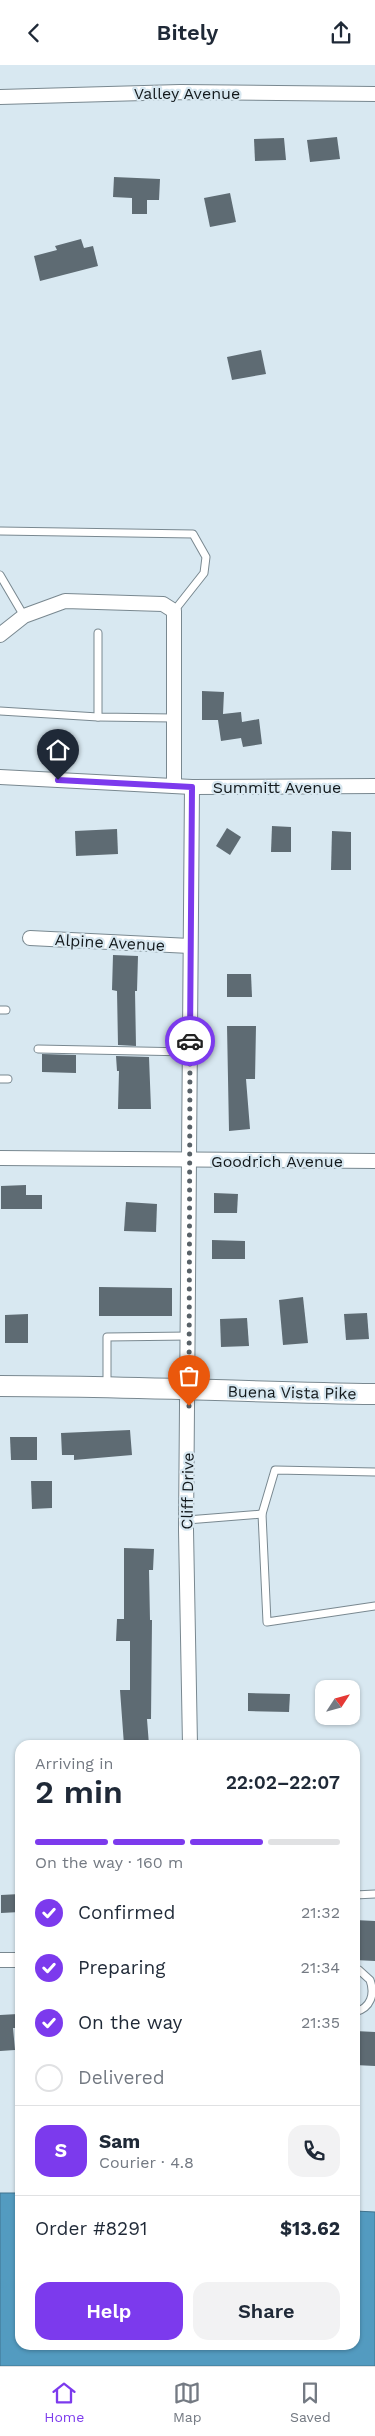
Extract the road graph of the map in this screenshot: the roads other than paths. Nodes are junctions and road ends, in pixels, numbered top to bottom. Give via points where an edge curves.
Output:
1 (375, 94) edge
2 (0, 97) edge
3 (0, 531) edge
4 (0, 575) edge
5 (174, 611) junction
6 (24, 616) junction
7 (98, 633) dead end
8 (0, 635) edge
9 (0, 711) edge
10 (98, 717) junction
11 (173, 718) junction
12 (0, 777) edge
13 (174, 786) junction
14 (375, 786) edge
15 (192, 787) junction
16 (30, 938) dead end
17 (190, 946) junction
18 (38, 1049) dead end
19 (190, 1051) junction
20 (0, 1079) edge
21 (8, 1079) dead end
22 (0, 1158) edge
23 (190, 1161) junction
24 (375, 1161) edge
25 (189, 1336) junction
26 (0, 1386) edge
27 (107, 1386) junction
28 (189, 1391) junction
29 (375, 1394) edge
30 (375, 1472) edge
31 (262, 1514) junction
32 (187, 1519) junction
33 (375, 1606) edge
34 (190, 1740) edge
35 (375, 1894) edge
36 (360, 1895) edge
37 (0, 1960) edge
38 (15, 1960) edge
39 (360, 1971) edge
40 (360, 2010) edge

1 - 2 street, Valley Avenue via 180,92
3 - 5 lane via 193,534 206,557 204,573
4 - 6 lane
5 - 6 street via 163,604 65,601
5 - 11 street
6 - 8 street
7 - 10 lane
9 - 10 lane
10 - 11 lane
11 - 13 street
12 - 13 street, Summitt Avenue
13 - 15 street, Summitt Avenue
14 - 15 street, Summitt Avenue
15 - 17 street, Cliff Drive
16 - 17 street, Alpine Avenue
17 - 19 street, Cliff Drive
18 - 19 lane
19 - 23 street, Cliff Drive
20 - 21 lane
22 - 23 street, Goodrich Avenue
23 - 24 street, Goodrich Avenue
23 - 25 street, Cliff Drive
25 - 27 lane via 107,1337
25 - 28 street, Cliff Drive
26 - 27 main road, Buena Vista Pike
27 - 28 main road, Buena Vista Pike
28 - 29 main road, Buena Vista Pike
28 - 32 street, Cliff Drive
30 - 31 lane via 275,1470
31 - 32 lane
31 - 33 lane via 267,1621
32 - 34 street, Cliff Drive
35 - 36 lane
37 - 38 street
39 - 40 lane via 370,1980 372,1995

